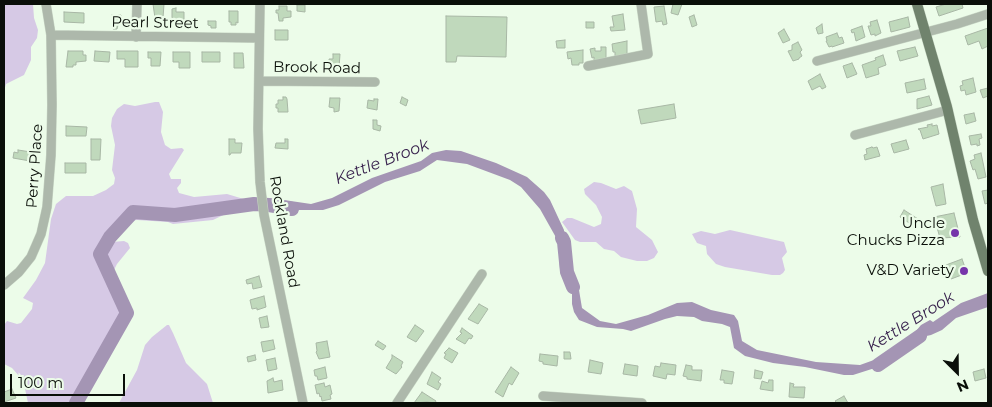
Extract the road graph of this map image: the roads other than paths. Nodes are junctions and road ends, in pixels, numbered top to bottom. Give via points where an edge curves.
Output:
1 (46, 4) edge
2 (137, 4) edge
3 (260, 4) edge
4 (641, 4) edge
5 (917, 4) edge
6 (988, 14) edge
7 (926, 32) junction
8 (51, 36) junction
9 (136, 37) junction
10 (259, 38) junction
11 (817, 62) dead end
12 (588, 66) dead end
13 (259, 81) junction
14 (375, 82) dead end
15 (948, 110) junction
16 (855, 135) dead end
17 (985, 247) edge
18 (987, 264) edge
19 (482, 274) dead end
20 (4, 285) edge
21 (543, 396) dead end
22 (302, 403) edge
23 (398, 403) edge
24 (642, 403) edge

1 - 8 street, Perry Place
2 - 9 street
3 - 10 street, Rockland Road
4 - 12 street via 648,54
5 - 7 main road
6 - 7 street
7 - 11 street
7 - 15 main road
8 - 9 street, Pearl Street
8 - 20 street, Perry Place via 52,139 45,217 31,257
9 - 10 street, Pearl Street
10 - 13 street, Rockland Road
13 - 14 street, Brook Road
13 - 22 street, Rockland Road via 258,157 262,203
15 - 16 street
15 - 17 main road via 973,220
17 - 18 main road
19 - 23 street
21 - 24 street

